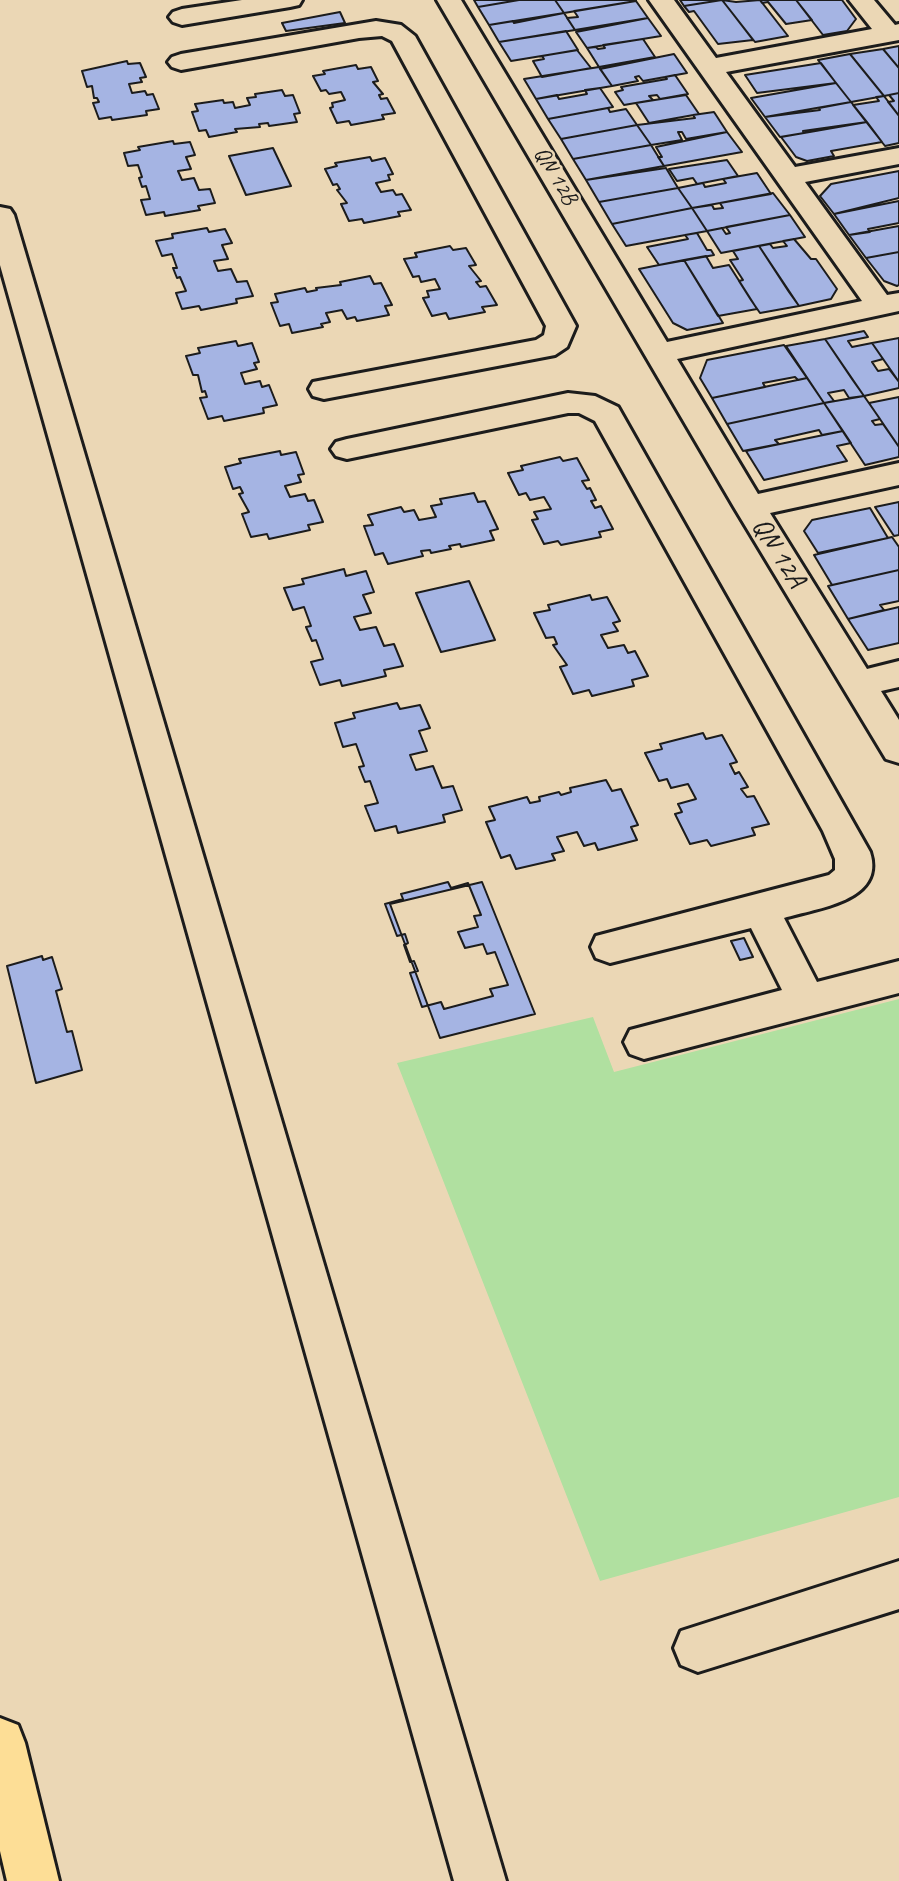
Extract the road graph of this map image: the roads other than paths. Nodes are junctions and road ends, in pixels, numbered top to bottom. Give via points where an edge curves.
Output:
1 (290, 0) edge
2 (301, 0) edge
3 (449, 0) edge
4 (661, 0) edge
5 (861, 0) edge
6 (181, 17) dead end
7 (894, 33) edge
8 (320, 36) junction
9 (181, 62) dead end
10 (710, 67) junction
11 (899, 156) edge
12 (786, 177) junction
13 (0, 215) edge
14 (890, 304) edge
15 (660, 353) junction
16 (324, 389) dead end
17 (347, 449) dead end
18 (899, 474) edge
19 (750, 507) junction
20 (899, 674) edge
21 (860, 683) junction
22 (899, 750) edge
23 (761, 910) junction
24 (610, 947) dead end
25 (899, 977) edge
26 (807, 1001) junction
27 (643, 1042) dead end
28 (899, 1586) edge
29 (698, 1648) dead end
30 (0, 1743) edge
31 (33, 1881) edge
32 (480, 1881) edge

1 - 6 street
2 - 8 street
3 - 15 street, QN 12B
4 - 10 street
5 - 7 street
7 - 10 street
8 - 9 street
8 - 16 street via 376,28 402,36 561,326 555,343 544,348
10 - 12 street
11 - 12 street
12 - 14 street
13 - 32 street
14 - 15 street
15 - 19 street, QN 12A
17 - 23 street via 568,403 584,403 607,414 852,853 852,878 842,886
18 - 19 street
19 - 21 street, QN 12A
20 - 21 street
21 - 22 street, QN 12A
23 - 24 street
23 - 26 street
25 - 26 street
26 - 27 street
28 - 29 street
30 - 31 highway

